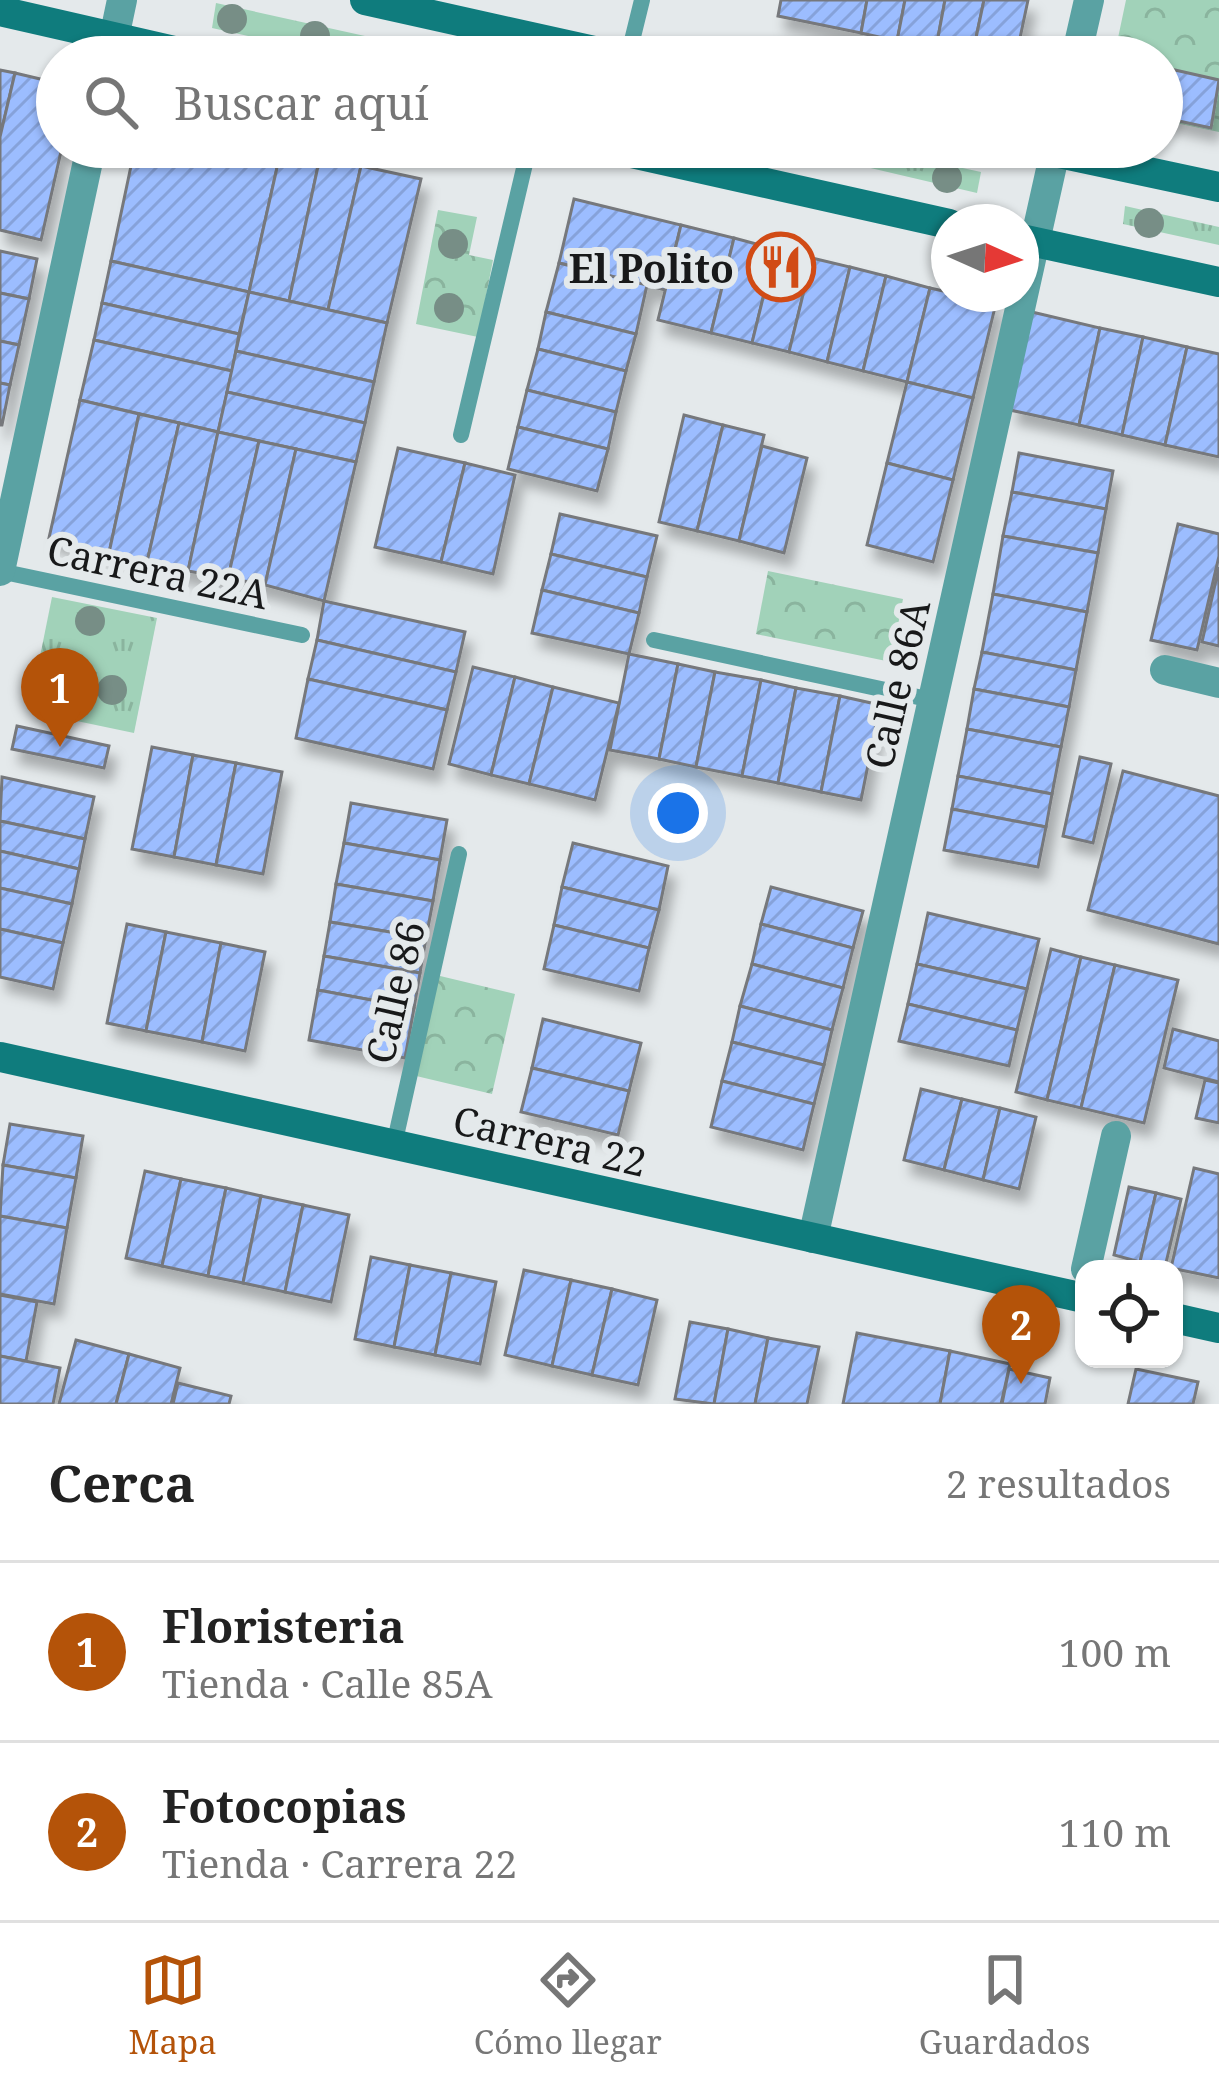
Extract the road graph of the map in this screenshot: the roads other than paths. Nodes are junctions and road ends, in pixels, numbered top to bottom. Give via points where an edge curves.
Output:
1 (122, 0) edge
2 (365, 0) edge
3 (642, 0) edge
4 (1089, 0) edge
5 (0, 11) edge
6 (77, 36) edge
7 (114, 36) edge
8 (529, 36) edge
9 (631, 36) edge
10 (1081, 36) edge
11 (86, 168) edge
12 (524, 168) edge
13 (698, 168) edge
14 (1044, 168) edge
15 (1134, 168) edge
16 (1219, 187) edge
17 (1036, 204) edge
18 (931, 220) edge
19 (1039, 243) edge
20 (1219, 282) edge
21 (1013, 312) edge
22 (460, 435) dead end
23 (0, 571) edge
24 (302, 635) dead end
25 (654, 640) dead end
26 (1165, 670) dead end
27 (1219, 682) edge
28 (932, 700) junction
29 (459, 854) dead end
30 (0, 1058) edge
31 (1116, 1136) dead end
32 (394, 1145) junction
33 (813, 1238) junction
34 (1090, 1260) edge
35 (1075, 1284) edge
36 (1183, 1320) edge
37 (1219, 1328) edge

1 - 7 street
2 - 8 main road
3 - 9 lane
4 - 10 street
5 - 6 main road
11 - 23 street
12 - 22 lane
13 - 18 main road
14 - 17 street, Calle 86A
15 - 16 main road
19 - 20 main road
21 - 28 street, Calle 86A
23 - 24 lane, Carrera 22A
25 - 28 lane
26 - 27 street
28 - 33 street, Calle 86A
29 - 32 lane, Calle 86
30 - 32 main road, Carrera 22
31 - 34 street
32 - 33 main road, Carrera 22
33 - 35 main road, Carrera 22
36 - 37 main road

